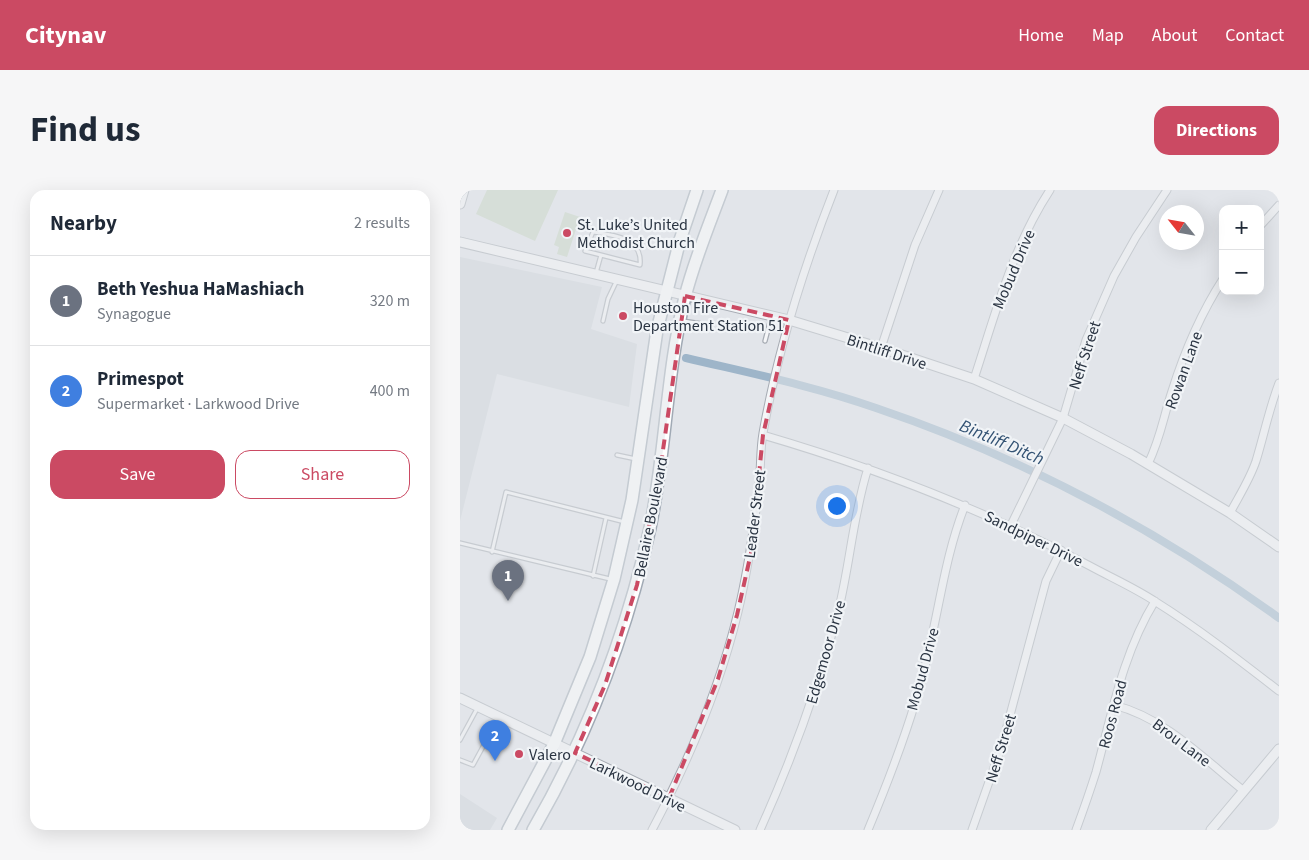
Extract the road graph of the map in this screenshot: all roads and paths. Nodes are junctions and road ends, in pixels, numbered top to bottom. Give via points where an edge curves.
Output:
1 (464, 190) edge
2 (697, 190) edge
3 (722, 190) edge
4 (834, 190) edge
5 (939, 190) edge
6 (1050, 190) edge
7 (1166, 190) edge
8 (460, 204) edge
9 (1279, 204) edge
10 (1264, 221) edge
11 (460, 243) edge
12 (601, 255) junction
13 (596, 274) junction
14 (617, 280) junction
15 (1219, 287) edge
16 (666, 292) junction
17 (685, 296) junction
18 (772, 316) junction
19 (680, 320) junction
20 (789, 320) junction
21 (603, 321) dead end
22 (703, 324) dead end
23 (657, 330) junction
24 (678, 334) junction
25 (765, 341) dead end
26 (881, 348) junction
27 (974, 379) junction
28 (1279, 383) edge
29 (1063, 418) junction
30 (763, 435) junction
31 (617, 455) dead end
32 (638, 460) junction
33 (1148, 464) junction
34 (868, 468) junction
35 (965, 504) junction
36 (1230, 513) junction
37 (606, 518) junction
38 (628, 523) junction
39 (1011, 525) junction
40 (460, 543) edge
41 (1279, 547) edge
42 (1061, 550) junction
43 (492, 552) junction
44 (593, 576) junction
45 (614, 579) junction
46 (1155, 601) junction
47 (1279, 691) edge
48 (460, 698) edge
49 (1114, 705) junction
50 (478, 707) junction
51 (500, 717) junction
52 (460, 740) edge
53 (554, 744) junction
54 (1279, 750) edge
55 (575, 754) junction
56 (460, 760) edge
57 (1244, 791) junction
58 (669, 798) junction
59 (508, 830) edge
60 (533, 830) edge
61 (652, 830) edge
62 (735, 830) edge
63 (760, 830) edge
64 (868, 830) edge
65 (972, 830) edge
66 (1076, 830) edge
67 (1211, 830) edge

1 - 8 street
2 - 16 main road, Bellaire Boulevard
3 - 17 main road, Bellaire Boulevard
4 - 20 street, Leader Street via 810,250
5 - 26 street via 915,245
6 - 27 street, Mobud Drive via 1002,289
7 - 29 street, Neff Street via 1136,237 1097,313
9 - 10 street
11 - 13 street, Bintliff Drive
12 - 12 lane via 632,263 640,265 639,249 633,242 593,232 585,251
12 - 13 lane
13 - 14 street, Bintliff Drive
14 - 16 street, Bintliff Drive
14 - 21 lane
15 - 33 street, Rowan Lane via 1178,373 1158,442
16 - 17 street, Bintliff Drive
16 - 23 main road, Bellaire Boulevard
17 - 18 street, Bintliff Drive
17 - 19 main road, Bellaire Boulevard
18 - 20 street, Bintliff Drive
18 - 25 lane
19 - 22 lane
19 - 24 main road, Bellaire Boulevard
20 - 26 street, Bintliff Drive
20 - 30 street, Leader Street
23 - 24 main road
23 - 32 main road, Bellaire Boulevard
24 - 55 main road, Bellaire Boulevard via 659,478 636,585 605,685
26 - 27 street, Bintliff Drive
27 - 29 street, Bintliff Drive
28 - 36 street via 1256,460
29 - 33 street, Bintliff Drive
29 - 39 street, Neff Street
30 - 34 street, Sandpiper Drive
30 - 58 street, Leader Street via 751,553 738,615 715,687
31 - 32 lane
32 - 38 main road, Bellaire Boulevard
33 - 36 street, Bintliff Drive
34 - 35 street, Sandpiper Drive
34 - 63 street, Edgemoor Drive via 859,496 838,612 808,712
35 - 39 street, Sandpiper Drive
35 - 64 street, Mobud Drive via 947,555 929,651
36 - 41 street, Bintliff Drive
37 - 38 lane
37 - 43 lane via 506,492
37 - 44 lane
38 - 45 main road, Bellaire Boulevard
39 - 42 street, Sandpiper Drive
40 - 43 lane
42 - 46 street, Sandpiper Drive
42 - 65 street, Neff Street via 1046,580 1002,745
43 - 44 lane
44 - 45 lane
45 - 53 main road, Bellaire Boulevard via 590,657
46 - 47 street, Sandpiper Drive
46 - 49 street, Roos Road via 1136,633
48 - 50 street, Larkwood Drive
49 - 57 street, Brou Lane via 1134,710 1163,725
49 - 66 street, Roos Road
50 - 51 street, Larkwood Drive
50 - 52 lane
51 - 53 street, Larkwood Drive
51 - 56 lane via 473,765
53 - 55 street, Larkwood Drive
53 - 59 main road, Bellaire Boulevard
54 - 57 street
55 - 58 street, Larkwood Drive
55 - 60 main road, Bellaire Boulevard
57 - 67 street
58 - 61 street, Leader Street
58 - 62 street, Larkwood Drive

